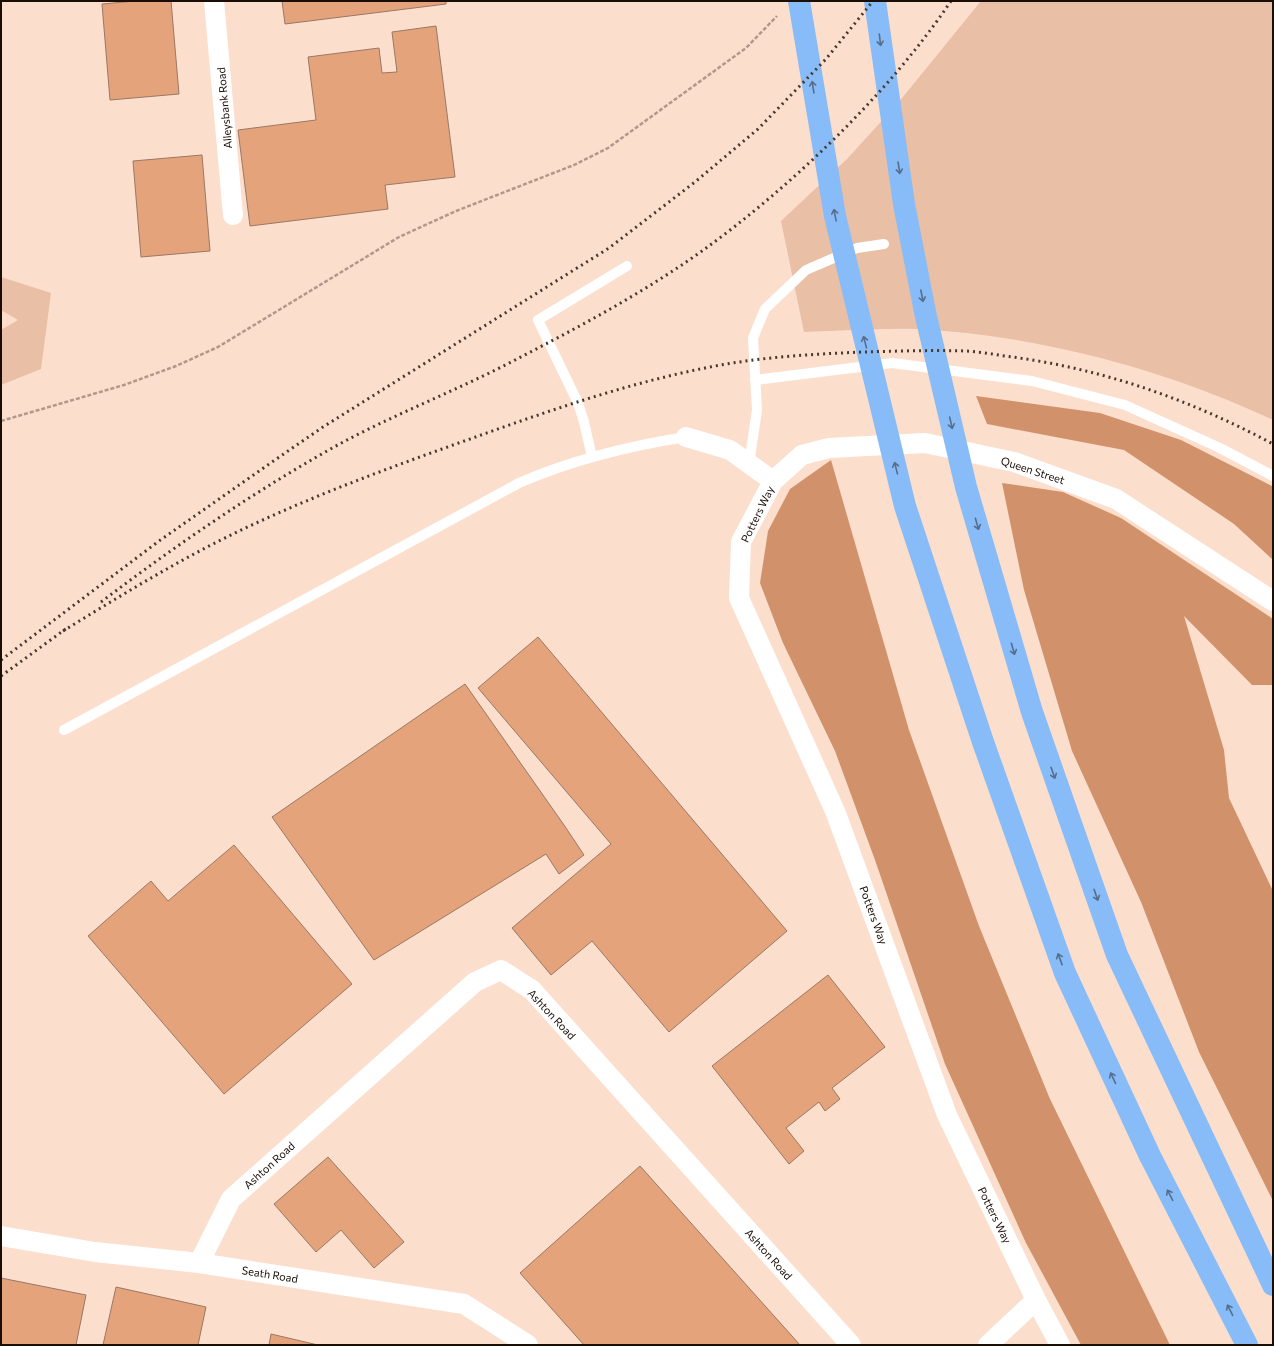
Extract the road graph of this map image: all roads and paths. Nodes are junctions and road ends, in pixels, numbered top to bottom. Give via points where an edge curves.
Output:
1 (214, 1) edge
2 (799, 1) edge
3 (875, 1) edge
4 (779, 13) dead end
5 (233, 215) dead end
6 (884, 244) dead end
7 (627, 266) dead end
8 (754, 380) junction
9 (1, 420) edge
10 (686, 436) joint
11 (592, 457) junction
12 (749, 464) junction
13 (1273, 476) edge
14 (773, 481) junction
15 (1273, 601) edge
16 (64, 730) dead end
17 (1, 1236) edge
18 (199, 1263) junction
19 (1273, 1285) edge
20 (1036, 1300) junction
21 (528, 1345) edge
22 (851, 1345) edge
23 (988, 1345) edge
24 (1060, 1345) edge
25 (1247, 1345) edge

1 - 5 street, Alleysbank Road
25 -> 2 highway via 1150,1156 1065,973 983,742 905,506 834,216
3 -> 19 highway via 907,219 925,312 966,487 1032,712 1117,955
4 - 9 path via 746,48 608,148 399,236 218,347 176,366 124,385
6 - 8 lane via 857,248 806,270 766,309 753,338
7 - 11 lane via 538,320 578,403
8 - 12 lane via 757,410
8 - 13 lane via 892,364 1032,381 1125,405 1220,448
10 - 11 lane
10 - 12 street via 730,450
11 - 16 lane via 519,483
12 - 14 street
14 - 15 street, Queen Street via 802,455 829,448 926,443 1014,462 1116,499
14 - 20 street, Potters Way via 741,542 739,598 836,811 947,1115
17 - 18 street, Seath Road via 95,1252
18 - 21 street, Seath Road via 464,1304
18 - 22 street, Ashton Road via 231,1198 475,982 501,970 532,990
20 - 23 street
20 - 24 street, Potters Way

